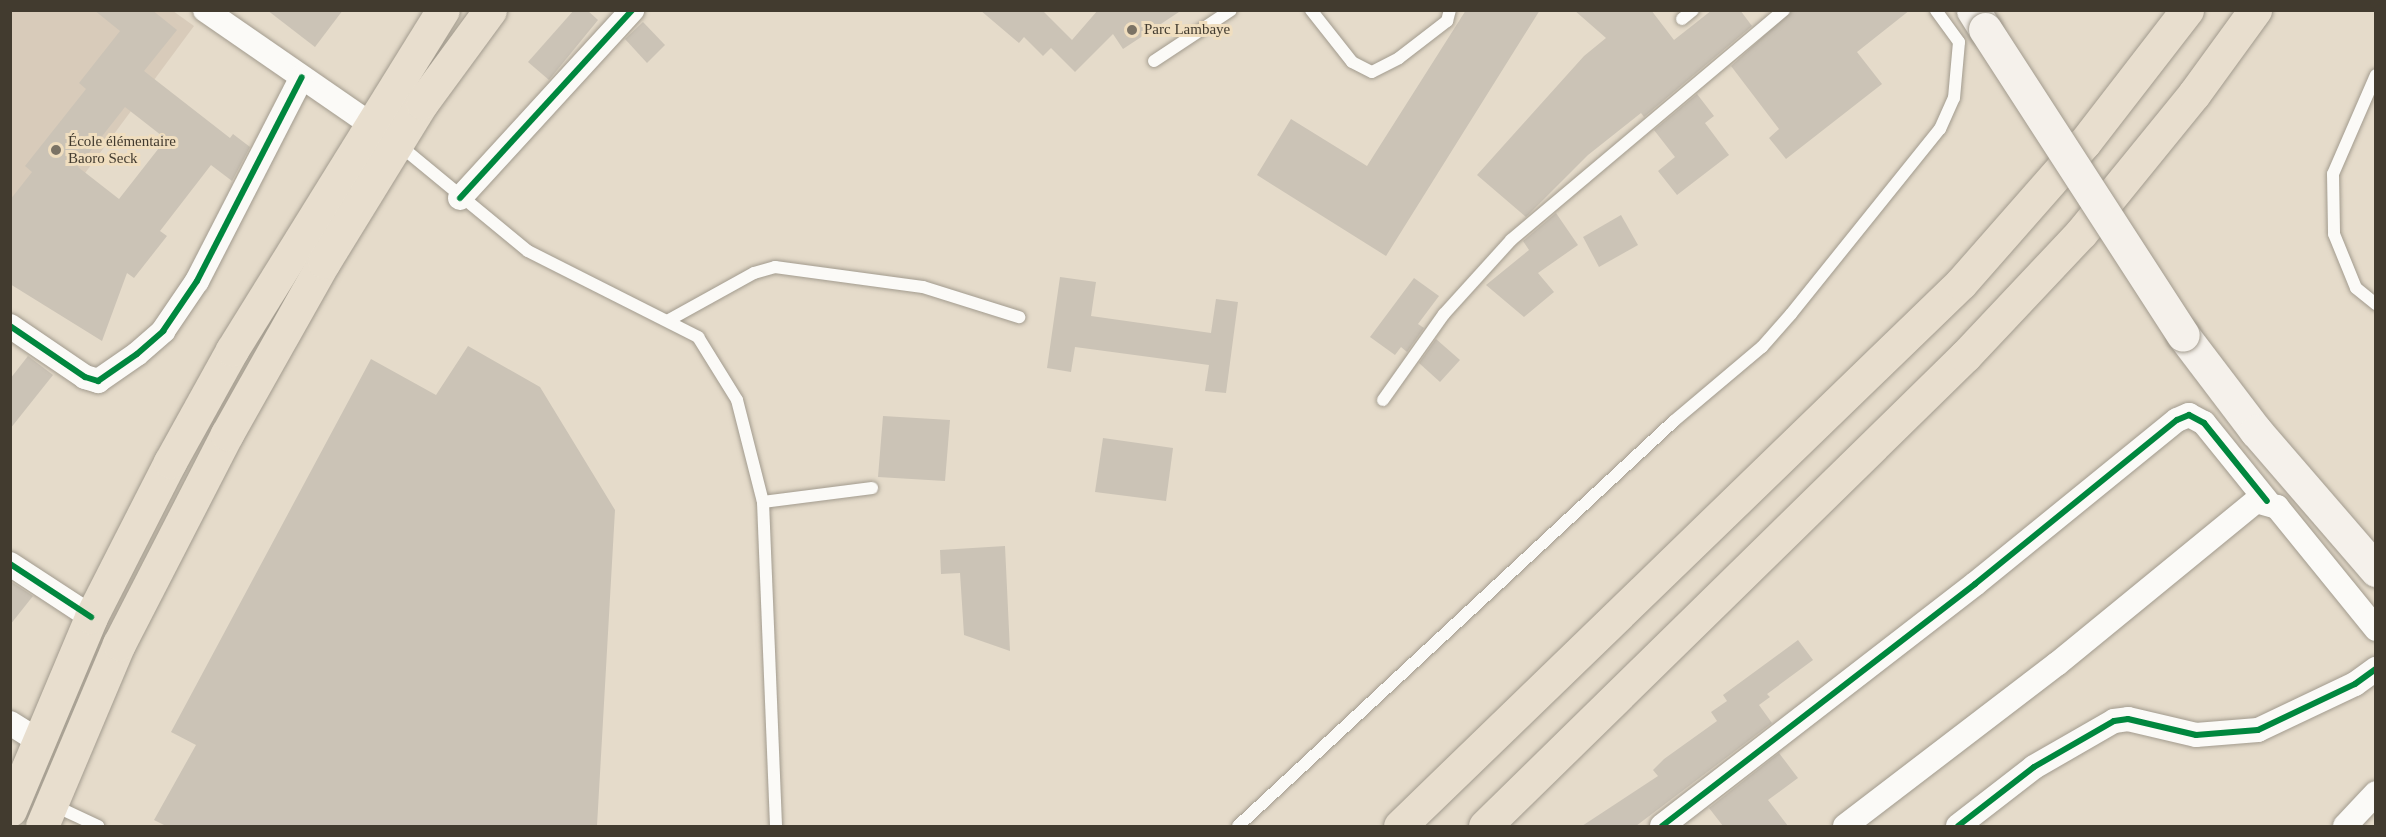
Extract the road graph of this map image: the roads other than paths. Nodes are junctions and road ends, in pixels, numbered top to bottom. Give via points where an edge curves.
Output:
1 (205, 10) edge
2 (443, 10) edge
3 (490, 10) edge
4 (632, 10) edge
5 (1231, 10) edge
6 (1311, 10) edge
7 (1450, 10) edge
8 (1693, 10) edge
9 (1784, 10) edge
10 (1936, 10) edge
11 (2187, 10) edge
12 (2255, 10) edge
13 (1682, 19) dead end
14 (1979, 20) edge
15 (1154, 61) dead end
16 (302, 77) junction
17 (2374, 80) edge
18 (385, 134) junction
19 (460, 198) junction
20 (2376, 304) edge
21 (1019, 317) dead end
22 (669, 320) junction
23 (15, 338) edge
24 (1383, 400) dead end
25 (872, 488) dead end
26 (2267, 501) junction
27 (763, 502) junction
28 (10, 564) edge
29 (2376, 570) edge
30 (91, 617) junction
31 (2376, 628) edge
32 (2376, 669) edge
33 (24, 731) edge
34 (2376, 793) edge
35 (10, 810) edge
36 (46, 815) edge
37 (1968, 823) edge
38 (98, 826) edge
39 (776, 826) edge
40 (1238, 826) edge
41 (1400, 826) edge
42 (1485, 826) edge
43 (1662, 826) edge
44 (1845, 826) edge
45 (2345, 826) edge

1 - 16 street
2 - 18 highway
3 - 18 highway
4 - 19 street
5 - 15 lane
6 - 7 lane via 1352,62 1372,72 1399,58 1447,21
8 - 13 lane
9 - 24 lane via 1511,240 1444,314
10 - 40 lane via 1959,42 1954,99 1940,129 1791,314 1762,346 1674,420
11 - 41 highway via 2085,142 1961,283
12 - 42 highway via 2194,94 2081,233 1996,323
14 - 29 street, bridge via 2183,334 2256,431
16 - 18 street
16 - 23 street via 197,281 154,338 114,373 98,381
17 - 20 lane via 2333,174 2334,234 2356,288
18 - 19 lane
18 - 30 highway via 232,350
18 - 36 highway via 324,262 227,434 119,644
19 - 22 lane via 528,251
21 - 22 lane via 923,288 775,267 754,273
22 - 27 lane via 698,337 737,400
25 - 27 lane
26 - 31 street via 2308,543
26 - 43 street via 2204,423 2189,415 2177,420 1975,584
26 - 44 street via 2256,501 2247,507 2057,664
27 - 39 lane
28 - 30 street
30 - 33 highway
32 - 37 street via 2355,684 2258,730 2196,735 2128,719 2114,721 2034,767
33 - 35 highway
34 - 45 street
36 - 38 lane

